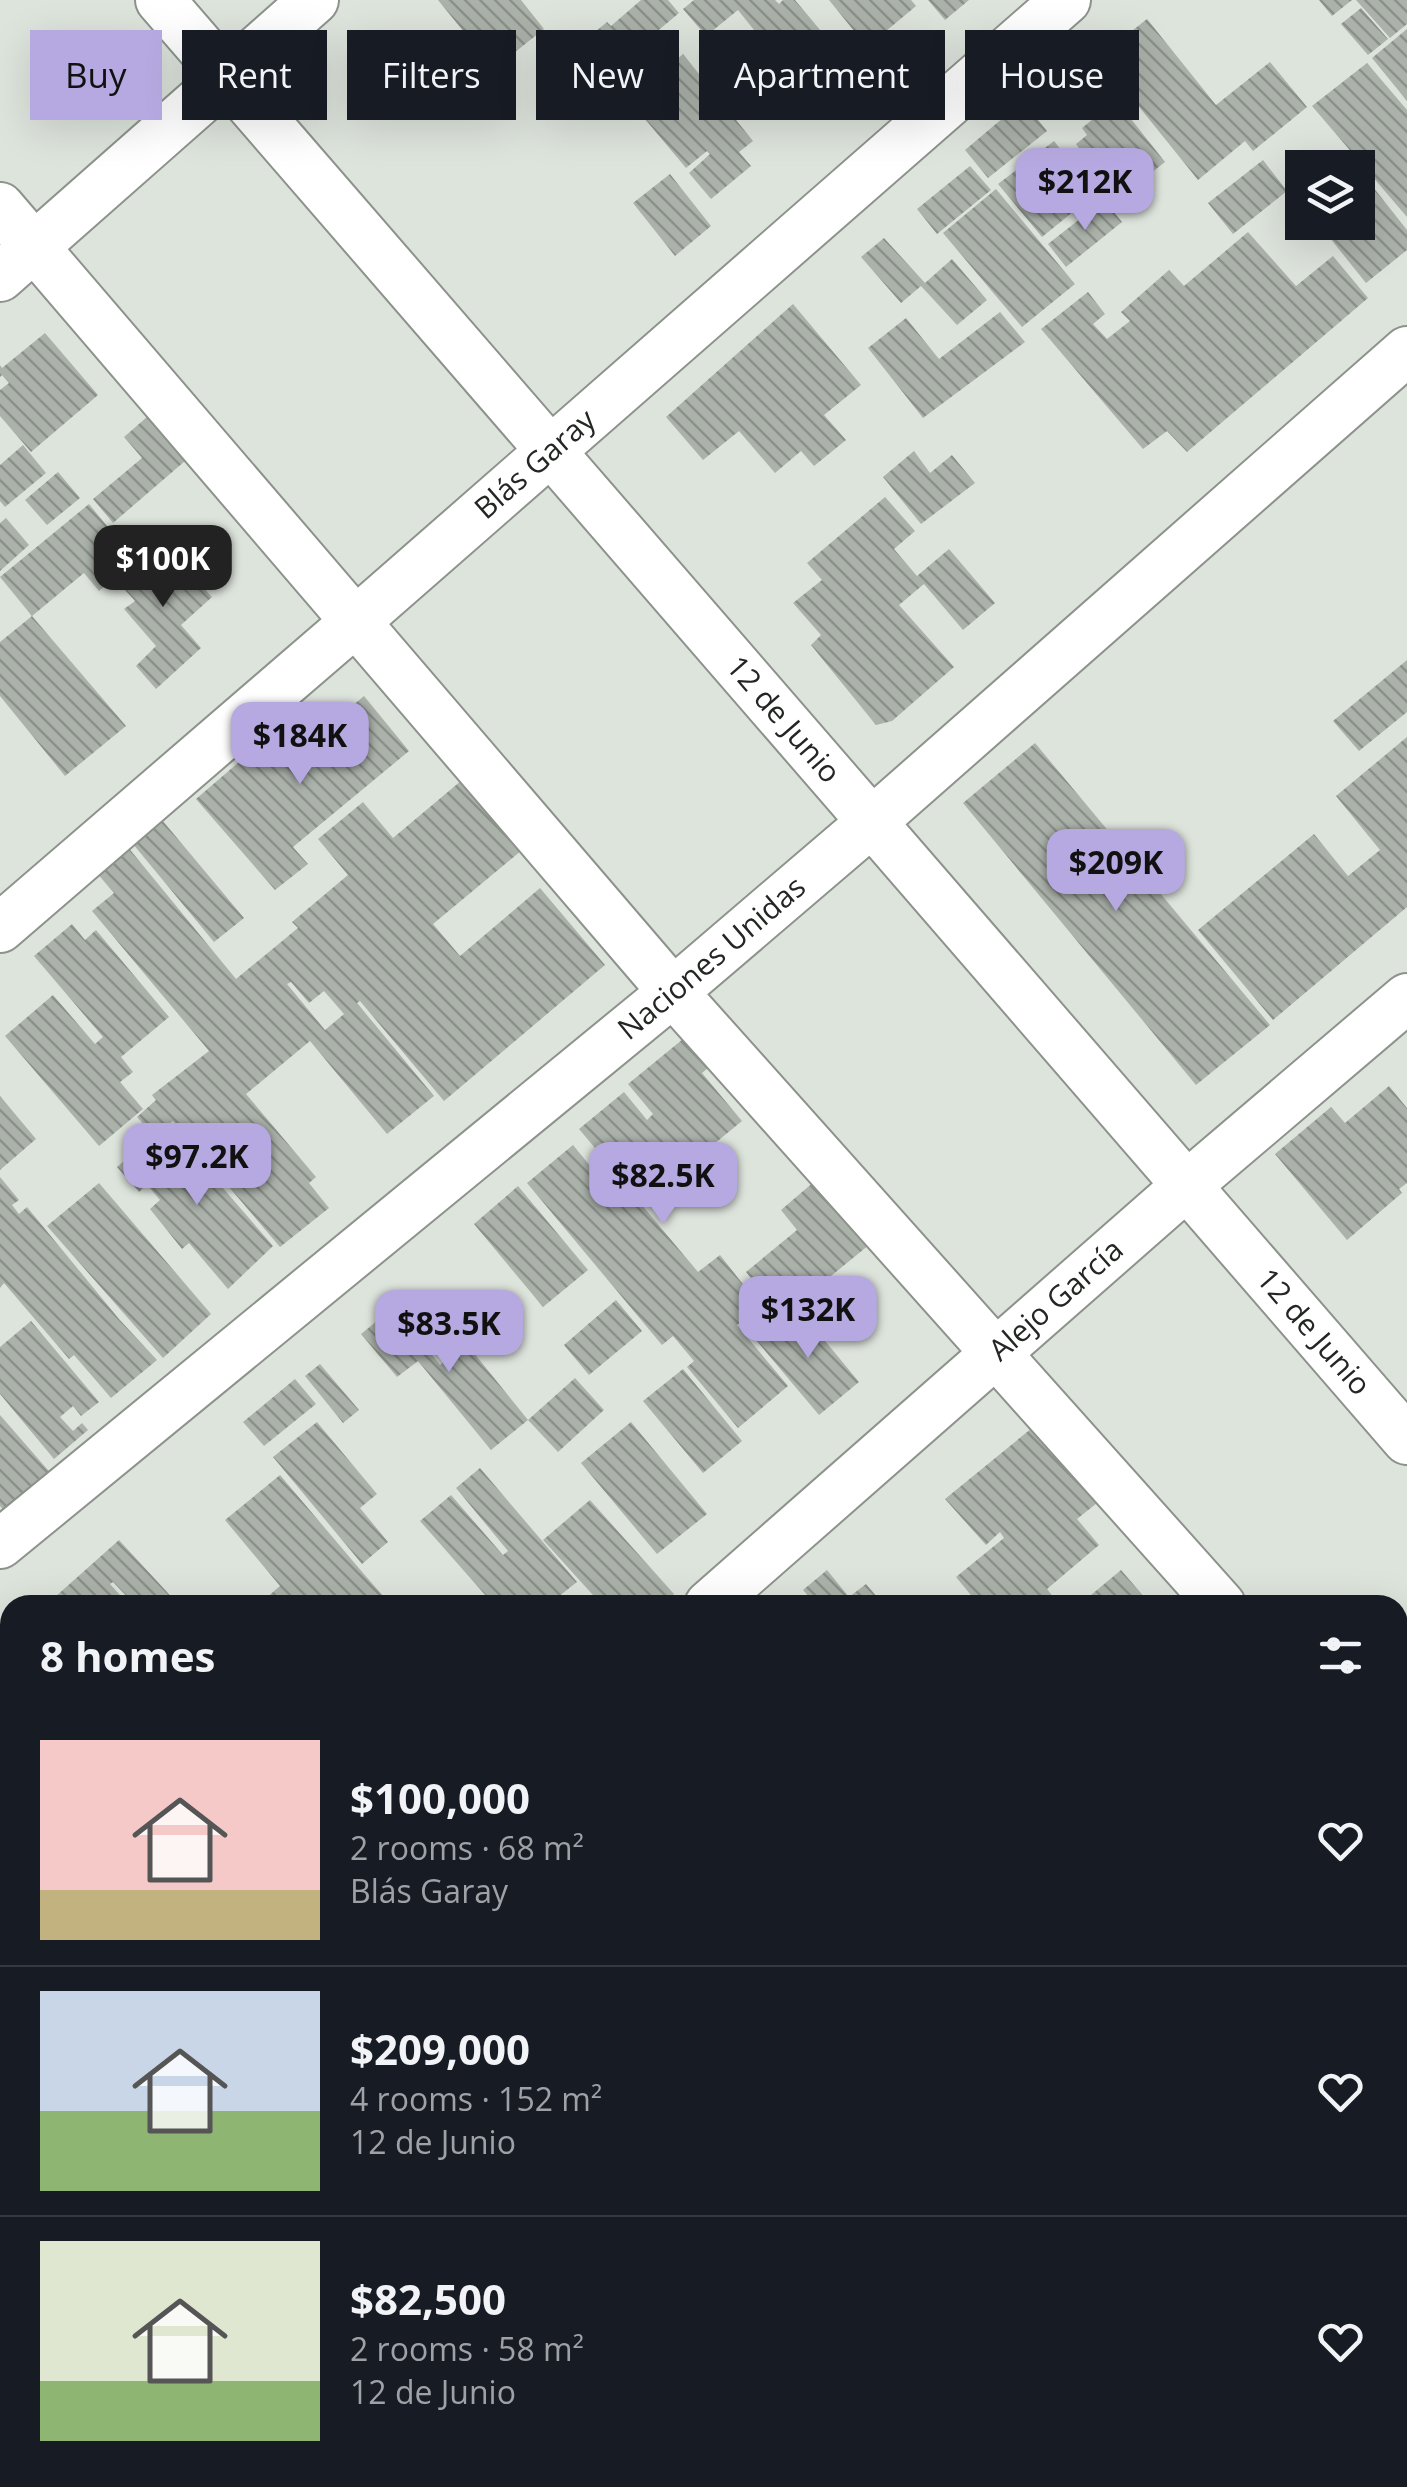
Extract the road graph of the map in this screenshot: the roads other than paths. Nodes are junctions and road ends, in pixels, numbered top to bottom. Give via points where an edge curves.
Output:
1 (160, 0) edge
2 (314, 0) edge
3 (1066, 0) edge
4 (186, 30) edge
5 (280, 30) edge
6 (182, 116) edge
7 (264, 120) edge
8 (0, 207) edge
9 (18, 262) edge
10 (1407, 350) edge
11 (552, 450) junction
12 (354, 623) junction
13 (872, 821) junction
14 (0, 928) edge
15 (673, 992) junction
16 (1407, 998) edge
17 (1185, 1187) junction
18 (996, 1353) junction
19 (1407, 1440) edge
20 (0, 1544) edge
21 (720, 1595) edge
22 (1212, 1595) edge

1 - 4 street, 12 de Junio
2 - 5 street
3 - 11 street, Blás Garay
6 - 9 street
7 - 11 street, 12 de Junio
8 - 9 street
9 - 12 street
10 - 13 street, Naciones Unidas
11 - 12 street, Blás Garay
11 - 13 street, 12 de Junio
12 - 14 street, Blás Garay
12 - 15 street
13 - 15 street, Naciones Unidas
13 - 17 street, 12 de Junio
15 - 18 street
15 - 20 street, Naciones Unidas
16 - 17 street, Alejo García
17 - 18 street, Alejo García
17 - 19 street, 12 de Junio
18 - 21 street, Alejo García
18 - 22 street

